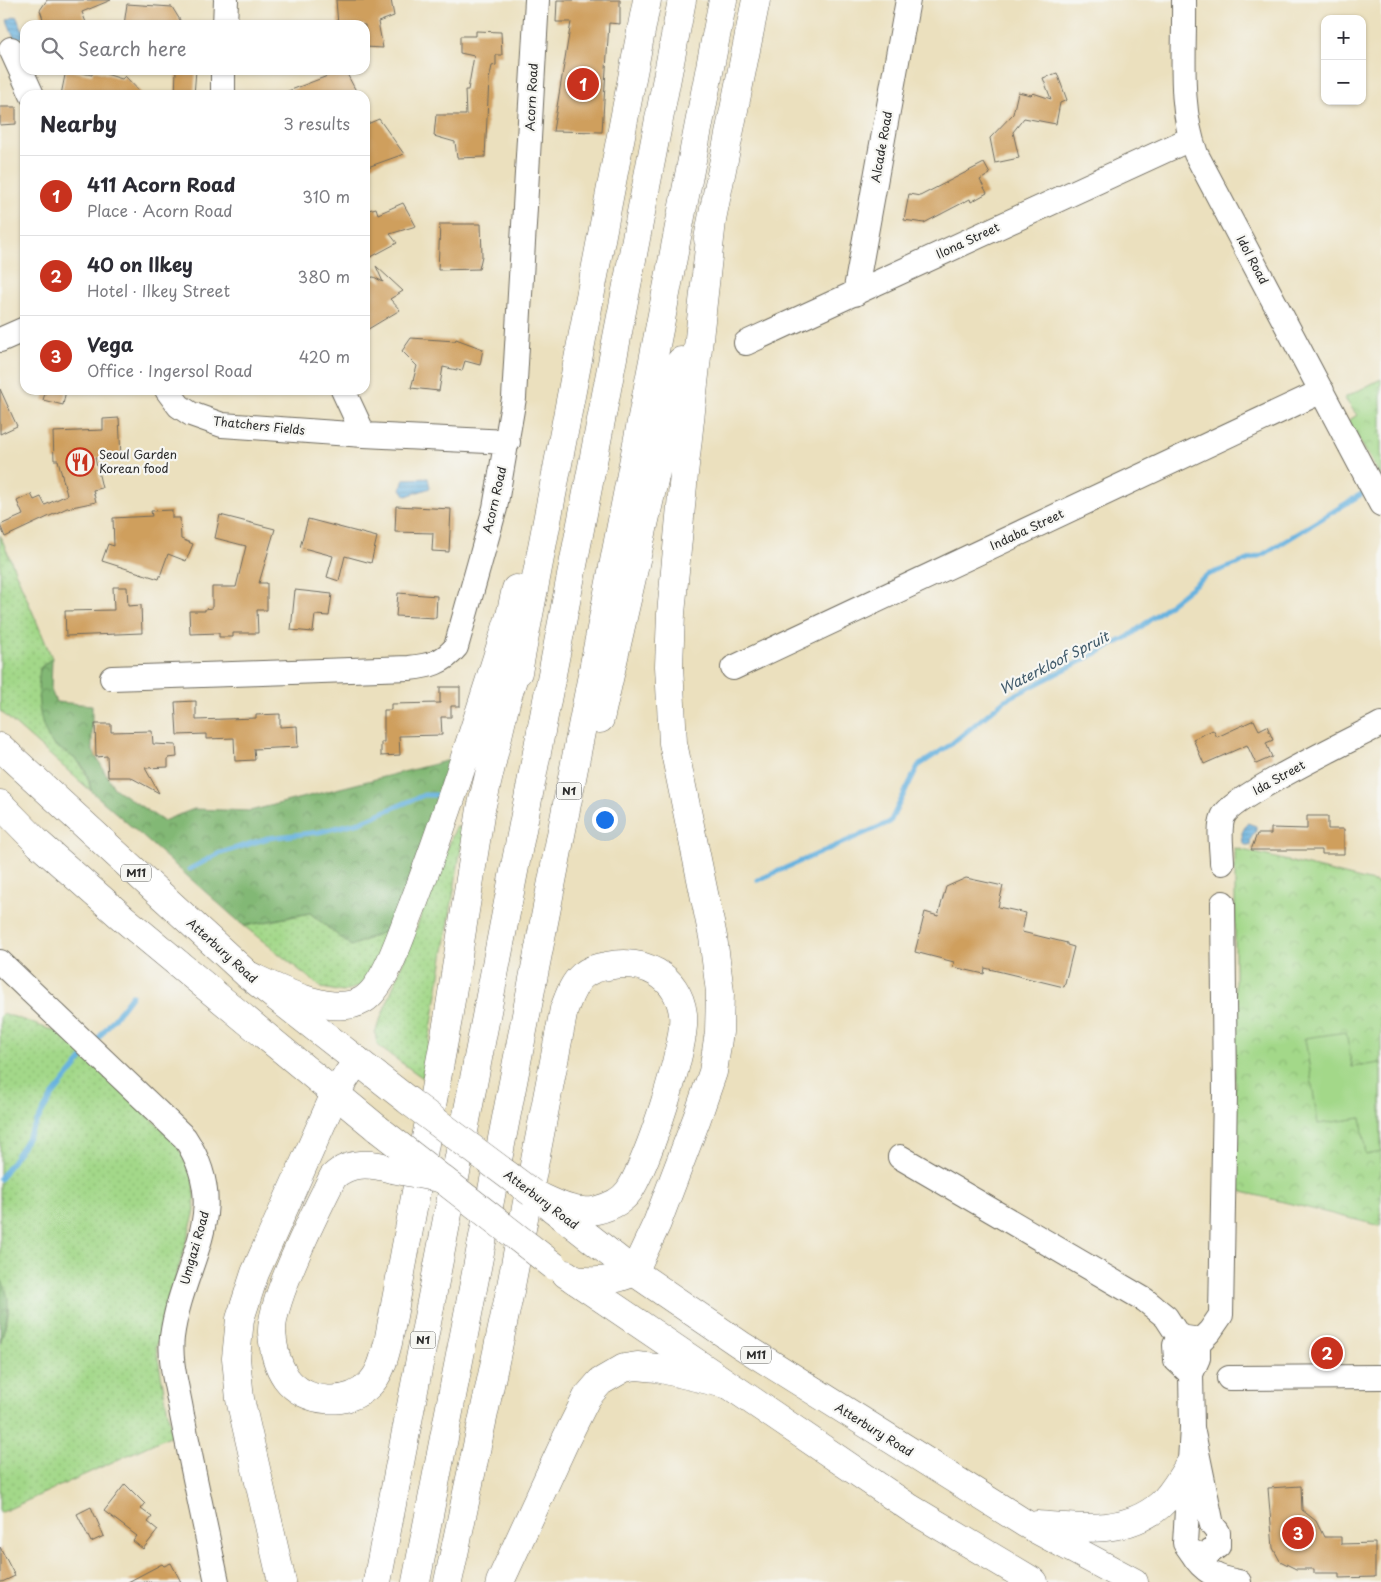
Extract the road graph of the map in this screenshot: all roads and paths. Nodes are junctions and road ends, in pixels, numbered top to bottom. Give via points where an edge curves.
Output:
1 (537, 0) edge
2 (647, 0) edge
3 (682, 0) edge
4 (723, 0) edge
5 (756, 0) edge
6 (908, 0) edge
7 (1184, 0) edge
8 (11, 49) dead end
9 (20, 69) edge
10 (23, 75) edge
11 (223, 75) edge
12 (30, 90) edge
13 (223, 90) edge
14 (1190, 139) junction
15 (712, 221) junction
16 (855, 294) junction
17 (20, 331) edge
18 (0, 340) edge
19 (746, 344) dead end
20 (1322, 392) junction
21 (171, 395) edge
22 (345, 395) edge
23 (569, 404) junction
24 (364, 435) junction
25 (508, 442) junction
26 (1381, 504) edge
27 (521, 653) junction
28 (733, 668) dead end
29 (112, 678) dead end
30 (1381, 724) edge
31 (0, 747) edge
32 (0, 804) edge
33 (1222, 863) dead end
34 (1223, 903) dead end
35 (538, 954) junction
36 (0, 962) edge
37 (248, 975) junction
38 (356, 1060) junction
39 (335, 1094) junction
40 (469, 1097) junction
41 (900, 1157) dead end
42 (438, 1178) junction
43 (576, 1217) junction
44 (634, 1272) junction
45 (564, 1273) junction
46 (1188, 1340) junction
47 (1381, 1376) edge
48 (1230, 1378) dead end
49 (725, 1384) junction
50 (1192, 1428) junction
51 (1190, 1464) junction
52 (1026, 1524) junction
53 (1215, 1535) junction
54 (1189, 1542) junction
55 (218, 1582) edge
56 (282, 1582) edge
57 (377, 1582) edge
58 (416, 1582) edge
59 (448, 1582) edge
60 (500, 1582) edge
61 (1034, 1582) edge
62 (1134, 1582) edge
63 (1241, 1582) edge

1 - 25 street, Acorn Road via 514,398
2 - 23 main road
3 - 40 main road, N1
4 - 35 main road, N1
5 - 15 main road
6 - 16 street, Alcade Road
7 - 14 street, Idol Road via 1186,111
8 - 9 street
10 - 12 street
11 - 13 street
14 - 16 street, Ilona Street
14 - 20 street, Idol Road
15 - 35 main road via 610,679
15 - 44 main road via 671,614 669,683 673,743 714,937 720,992 719,1032 712,1072 697,1118 657,1224
16 - 19 street, Ilona Street
17 - 18 street
20 - 26 street, Idol Road
20 - 28 street, Indaba Street
21 - 24 street, Thatchers Fields via 191,414 222,425
22 - 24 street
23 - 27 main road
23 - 37 main road via 548,454 510,616 457,784 383,975 372,993 347,1005 323,1003 289,994
24 - 25 street, Thatchers Fields
25 - 29 street, Acorn Road via 495,508 456,646 440,662 409,668
27 - 40 main road via 474,956 468,1030
27 - 42 main road, bridge via 481,809 448,1019 388,1343 379,1373 360,1394 332,1400 305,1394 287,1379 279,1365 272,1330 289,1273 333,1177 340,1170 356,1165 380,1166 392,1169
30 - 33 street, Ida Street via 1230,807 1222,820
31 - 37 main road, Atterbury Road / M11
32 - 39 main road via 39,844 123,918
34 - 46 street via 1221,1315 1210,1331
35 - 58 main road, N1
36 - 55 street, Umgazi Road via 185,1138 203,1171 207,1206 177,1314 172,1353 188,1446
37 - 38 main road, Atterbury Road / M11
38 - 39 main road
38 - 43 main road, Atterbury Road / M11, bridge via 532,1193
39 - 42 main road, bridge
39 - 56 main road via 255,1274 238,1335 236,1358 240,1399
40 - 57 main road, N1
41 - 46 street via 1145,1300 1166,1316
42 - 45 main road, bridge
43 - 44 main road, Atterbury Road / M11
43 - 59 main road via 609,1206 629,1191 641,1169 681,1046 683,1013 679,1000 670,983 646,966 617,964 583,975 572,988 564,1009 510,1291
44 - 45 main road via 598,1283
44 - 52 main road, Atterbury Road / M11 via 741,1345
45 - 49 main road
46 - 50 street via 1175,1345 1176,1360 1191,1374
47 - 48 street
49 - 60 main road via 637,1366 624,1368 600,1382 587,1397
49 - 61 main road via 910,1508
50 - 51 street
50 - 53 street
51 - 52 main road via 1161,1504 1132,1521 1113,1527 1080,1528
51 - 54 street
52 - 62 main road, Atterbury Road / M11
53 - 54 street via 1201,1521 1190,1526
53 - 63 street
54 - 63 street via 1206,1570 1224,1580

